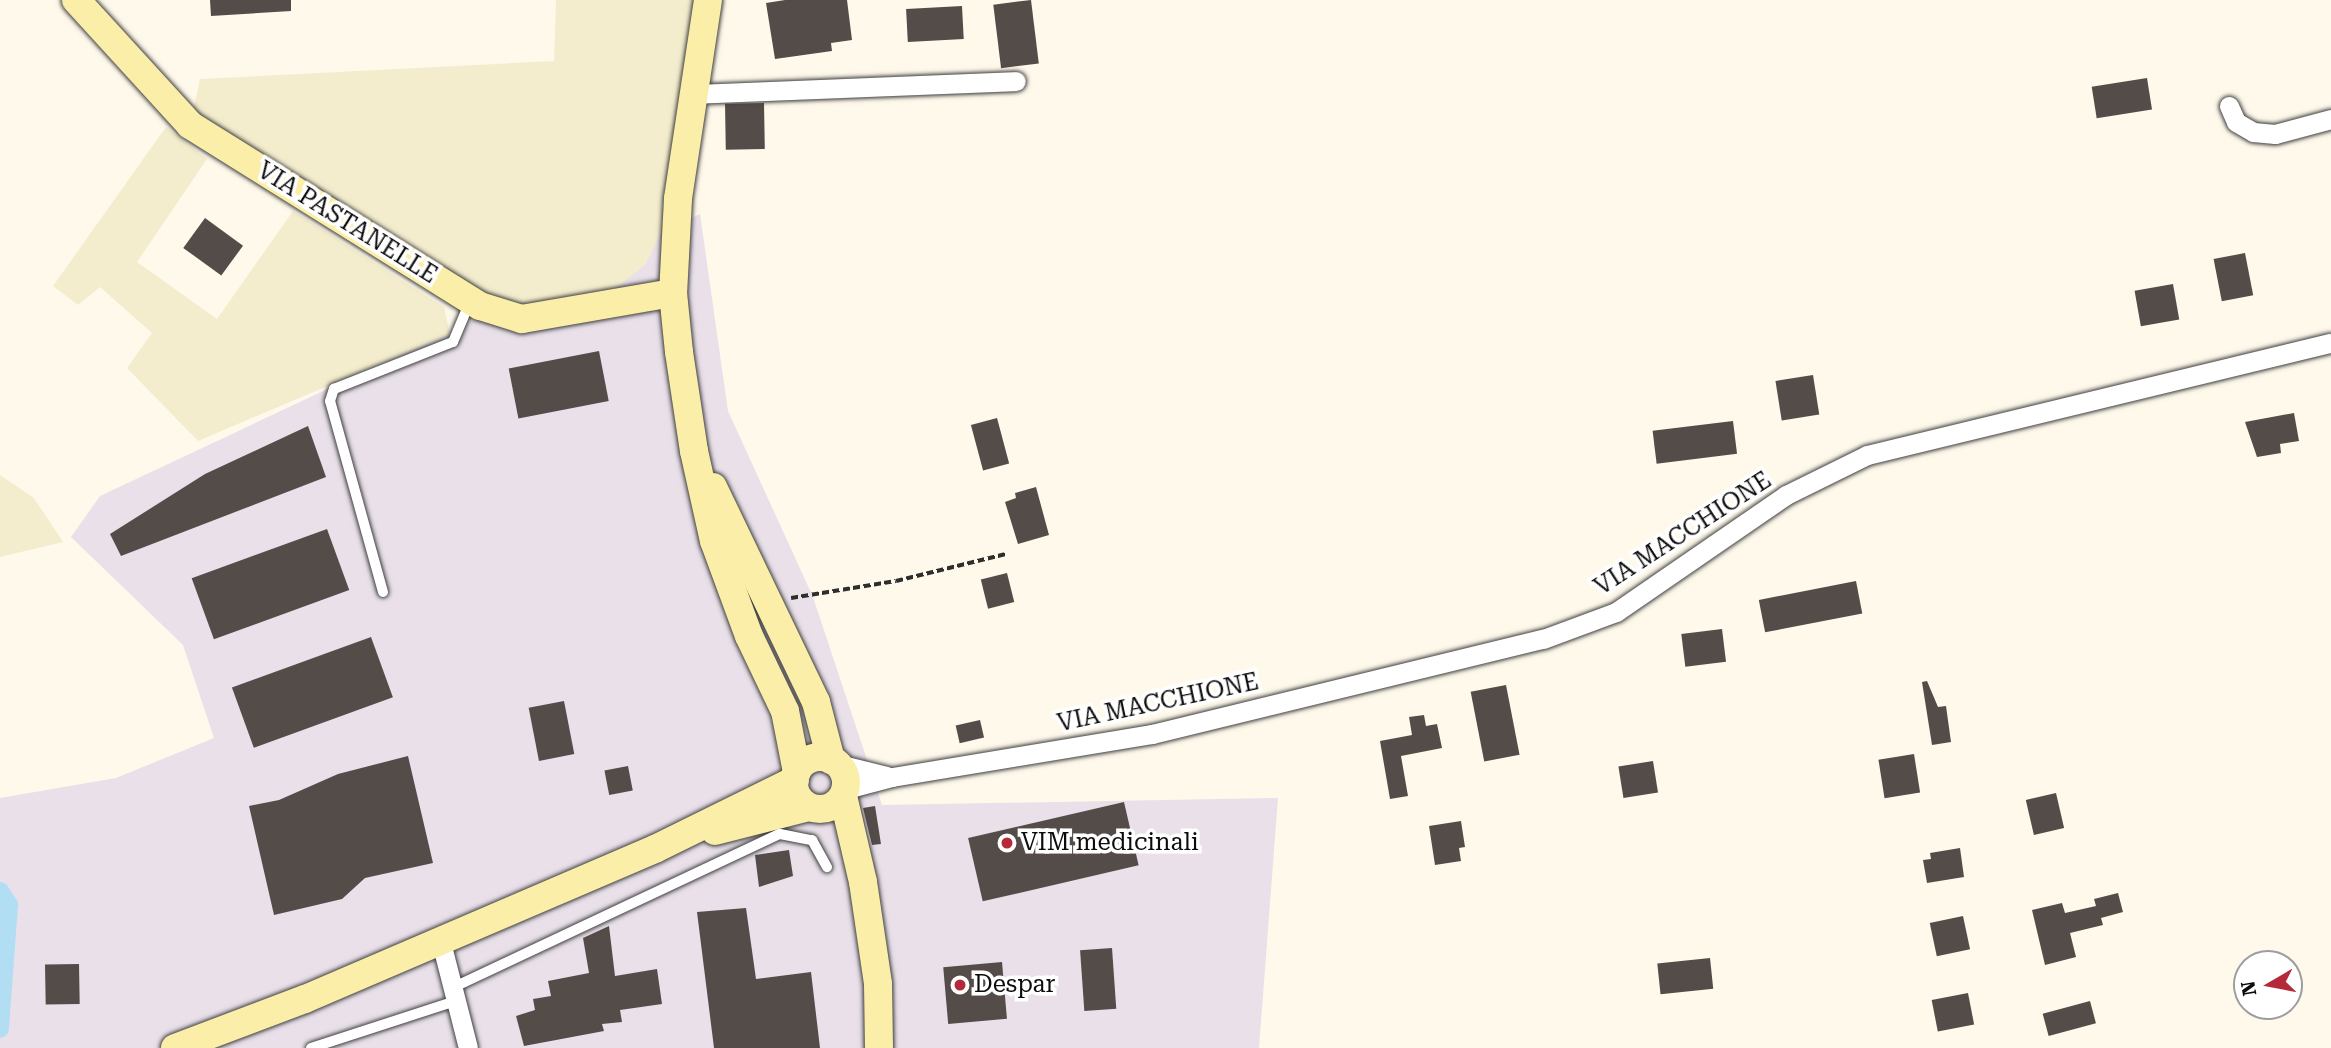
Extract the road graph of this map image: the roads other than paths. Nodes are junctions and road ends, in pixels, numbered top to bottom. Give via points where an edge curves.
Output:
1 (76, 0) edge
2 (708, 0) edge
3 (1016, 81) dead end
4 (693, 94) junction
5 (2229, 106) dead end
6 (2331, 119) edge
7 (673, 293) junction
8 (470, 300) junction
9 (2331, 343) edge
10 (694, 451) junction
11 (383, 592) dead end
12 (796, 776) junction
13 (839, 777) junction
14 (814, 808) junction
15 (655, 849) junction
16 (827, 867) dead end
17 (863, 882) junction
18 (441, 942) junction
19 (454, 994) junction
20 (175, 1048) edge
21 (311, 1048) edge
22 (468, 1048) edge
23 (879, 1048) edge

1 - 8 street, VIA PASTANELLE via 190,125
2 - 4 street
3 - 4 street
4 - 7 street via 678,199
5 - 6 street via 2236,122 2253,132 2275,134
7 - 8 street, VIA PASTANELLE via 522,319
7 - 10 street
8 - 11 lane via 453,342 334,388 330,401
9 - 13 street, VIA MACCHIONE via 1867,455 1786,495 1616,612 1543,639 1153,734 892,777
10 - 12 street via 714,541 749,636 785,711
10 - 13 street via 816,702
12 - 13 street via 808,761
12 - 14 street via 797,796
12 - 15 street
13 - 14 street via 833,806
13 - 17 street
14 - 15 street
14 - 17 street via 840,835
15 - 18 street
16 - 19 lane via 812,840 780,834
17 - 23 street via 878,984
18 - 19 street
18 - 20 street
19 - 21 lane
19 - 22 street

